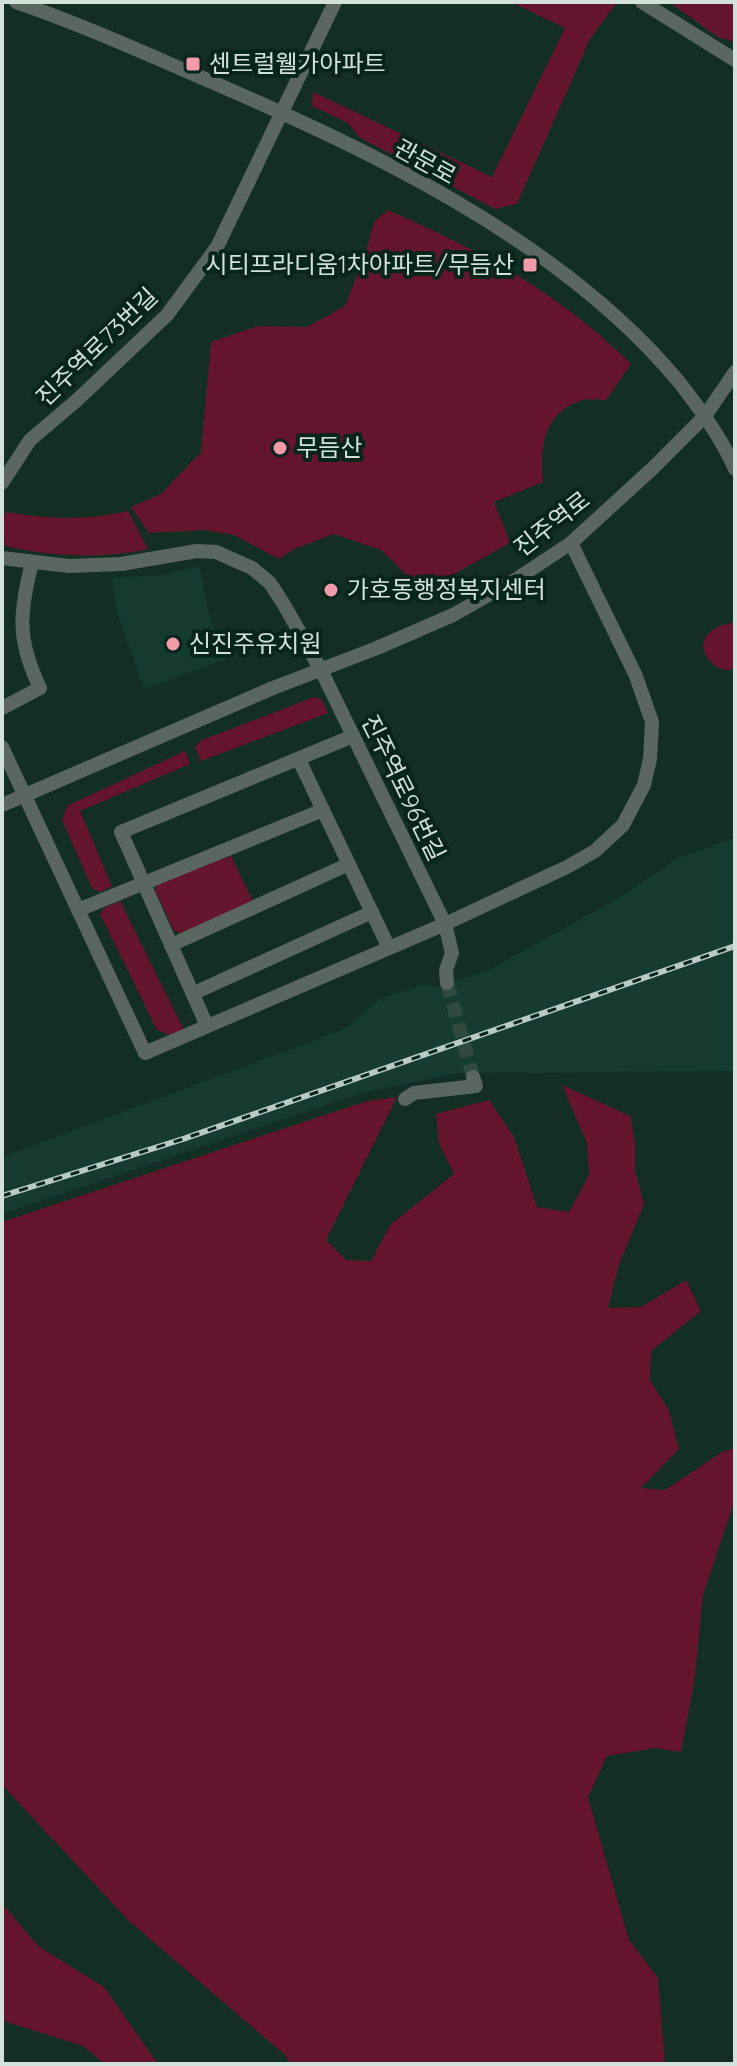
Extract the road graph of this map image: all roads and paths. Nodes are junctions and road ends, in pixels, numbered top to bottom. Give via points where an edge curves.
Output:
1 (16, 2) edge
2 (335, 2) edge
3 (642, 2) edge
4 (735, 60) edge
5 (284, 113) junction
6 (735, 372) edge
7 (705, 416) junction
8 (735, 469) edge
9 (2, 483) edge
10 (571, 543) junction
11 (2, 558) edge
12 (32, 563) junction
13 (321, 670) junction
14 (2, 708) edge
15 (353, 736) junction
16 (2, 747) edge
17 (299, 760) junction
18 (23, 795) junction
19 (2, 805) edge
20 (323, 810) junction
21 (349, 864) junction
22 (144, 883) junction
23 (78, 910) junction
24 (372, 912) junction
25 (445, 924) junction
26 (171, 945) junction
27 (389, 948) junction
28 (447, 983) tunnel mouth
29 (194, 993) junction
30 (207, 1026) junction
31 (473, 1077) dead end
32 (405, 1099) dead end

1 - 5 street, 관문로
2 - 5 street, 진주역로73번길
3 - 4 street
5 - 7 street, 관문로 via 453,202 566,275 625,324
5 - 9 street, 진주역로73번길 via 217,247 167,315 30,440
6 - 7 street, 진주역로
7 - 8 street, 관문로
7 - 10 street, 진주역로
10 - 13 street, 진주역로 via 453,615
10 - 25 street via 636,676 652,722 644,785 623,825 595,851
11 - 12 street, 진주역로96번길
12 - 13 street, 진주역로96번길 via 121,564 216,552 252,568 270,583
12 - 14 street via 22,632 27,661 40,688
13 - 15 street, 진주역로96번길
13 - 18 street, 진주역로
15 - 17 street
15 - 25 street, 진주역로96번길
16 - 18 street
17 - 20 street
17 - 22 street via 121,832
18 - 19 street, 진주역로
18 - 23 street
20 - 21 street
20 - 22 street
21 - 24 street
21 - 26 street
22 - 23 street
22 - 26 street
23 - 30 street via 145,1053
24 - 27 street
24 - 29 street
25 - 27 street
25 - 28 street via 452,953
26 - 29 street
27 - 30 street
29 - 30 street
31 - 32 street via 476,1086 414,1093

